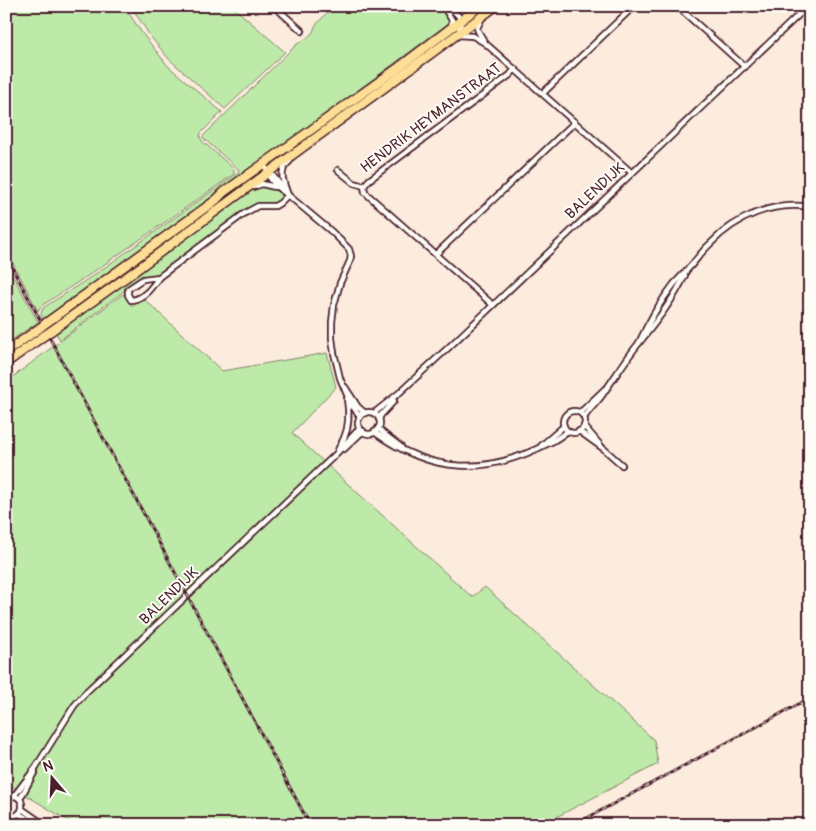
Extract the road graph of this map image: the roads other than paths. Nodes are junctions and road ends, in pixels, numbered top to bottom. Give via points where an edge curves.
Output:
1 (274, 6) edge
2 (442, 6) edge
3 (447, 6) edge
4 (480, 6) edge
5 (496, 6) edge
6 (634, 6) edge
7 (677, 6) edge
8 (792, 6) edge
9 (808, 6) edge
10 (455, 13) junction
11 (470, 13) junction
12 (800, 14) junction
13 (484, 15) junction
14 (461, 20) junction
15 (451, 27) junction
16 (302, 31) dead end
17 (457, 35) junction
18 (485, 43) junction
19 (745, 67) junction
20 (515, 69) junction
21 (542, 94) junction
22 (323, 122) junction
23 (575, 122) junction
24 (302, 148) junction
25 (267, 170) junction
26 (338, 170) dead end
27 (632, 173) junction
28 (364, 186) junction
29 (277, 187) junction
30 (241, 192) junction
31 (288, 195) junction
32 (216, 200) junction
33 (810, 207) edge
34 (436, 254) junction
35 (159, 277) junction
36 (493, 305) junction
37 (6, 352) edge
38 (6, 363) edge
39 (344, 386) junction
40 (608, 386) junction
41 (399, 393) junction
42 (346, 395) junction
43 (579, 412) junction
44 (365, 413) junction
45 (374, 413) junction
46 (360, 417) junction
47 (584, 418) junction
48 (379, 419) junction
49 (564, 426) junction
50 (584, 426) junction
51 (378, 428) junction
52 (361, 430) junction
53 (568, 431) junction
54 (579, 431) junction
55 (374, 432) junction
56 (541, 447) junction
57 (604, 449) junction
58 (404, 450) junction
59 (335, 455) junction
60 (622, 465) dead end
61 (36, 767) junction
62 (14, 796) junction
63 (6, 797) edge
64 (20, 799) junction
65 (22, 809) junction
66 (19, 814) junction
67 (7, 817) edge
68 (39, 825) edge
69 (45, 825) edge

1 - 16 street
2 - 15 street via 452,20
3 - 10 street
4 - 11 highway
5 - 13 highway
6 - 21 street
7 - 19 street
8 - 12 street
9 - 12 street, BALENDIJK
10 - 11 street
10 - 14 street
11 - 14 highway
12 - 19 street, BALENDIJK
13 - 17 highway
13 - 18 street via 477,28
14 - 15 highway
14 - 17 street
15 - 22 highway
17 - 18 street via 474,36
17 - 24 highway
18 - 20 street
19 - 27 street, BALENDIJK
20 - 21 street
20 - 28 street, HENDRIK HEYMANSTRAAT
21 - 23 street
22 - 25 highway
22 - 32 highway
23 - 27 street
23 - 34 street
24 - 25 highway
24 - 31 street via 283,170 282,179
25 - 29 street
25 - 30 highway
25 - 31 street
25 - 32 highway
26 - 28 street, HENDRIK HEYMANSTRAAT via 354,183
27 - 36 street, BALENDIJK
28 - 34 street, HENDRIK HEYMANSTRAAT via 369,196
29 - 30 street via 262,184
29 - 31 street
30 - 38 highway
31 - 35 street via 280,204 258,206 245,213
31 - 39 street via 349,248 350,261 340,283 332,322 334,353
32 - 37 highway
33 - 40 street via 794,205 764,210 729,228 711,243 687,270 651,329
34 - 36 street, HENDRIK HEYMANSTRAAT
35 - 35 street via 142,279 128,289 131,300 140,298
36 - 41 street, BALENDIJK
39 - 42 street
39 - 44 street
40 - 43 street
40 - 47 street
41 - 45 street, BALENDIJK
41 - 48 street, BALENDIJK
42 - 46 street
42 - 59 street via 346,431
43 - 47 street
43 - 49 street via 568,413
44 - 45 street
44 - 46 street
45 - 48 street
46 - 52 street
47 - 50 street
48 - 51 street
49 - 53 street
49 - 56 street
50 - 54 street
50 - 57 street
51 - 55 street
51 - 58 street
52 - 55 street
52 - 59 street, BALENDIJK
53 - 54 street
53 - 56 street
54 - 57 street
55 - 58 street
56 - 58 street via 500,463 470,467 435,462
57 - 60 street
59 - 61 street, BALENDIJK via 87,691
61 - 62 street, BALENDIJK
61 - 64 street, BALENDIJK
62 - 63 street
62 - 64 street
64 - 65 street
65 - 66 street
65 - 69 street
66 - 67 street
66 - 68 street

